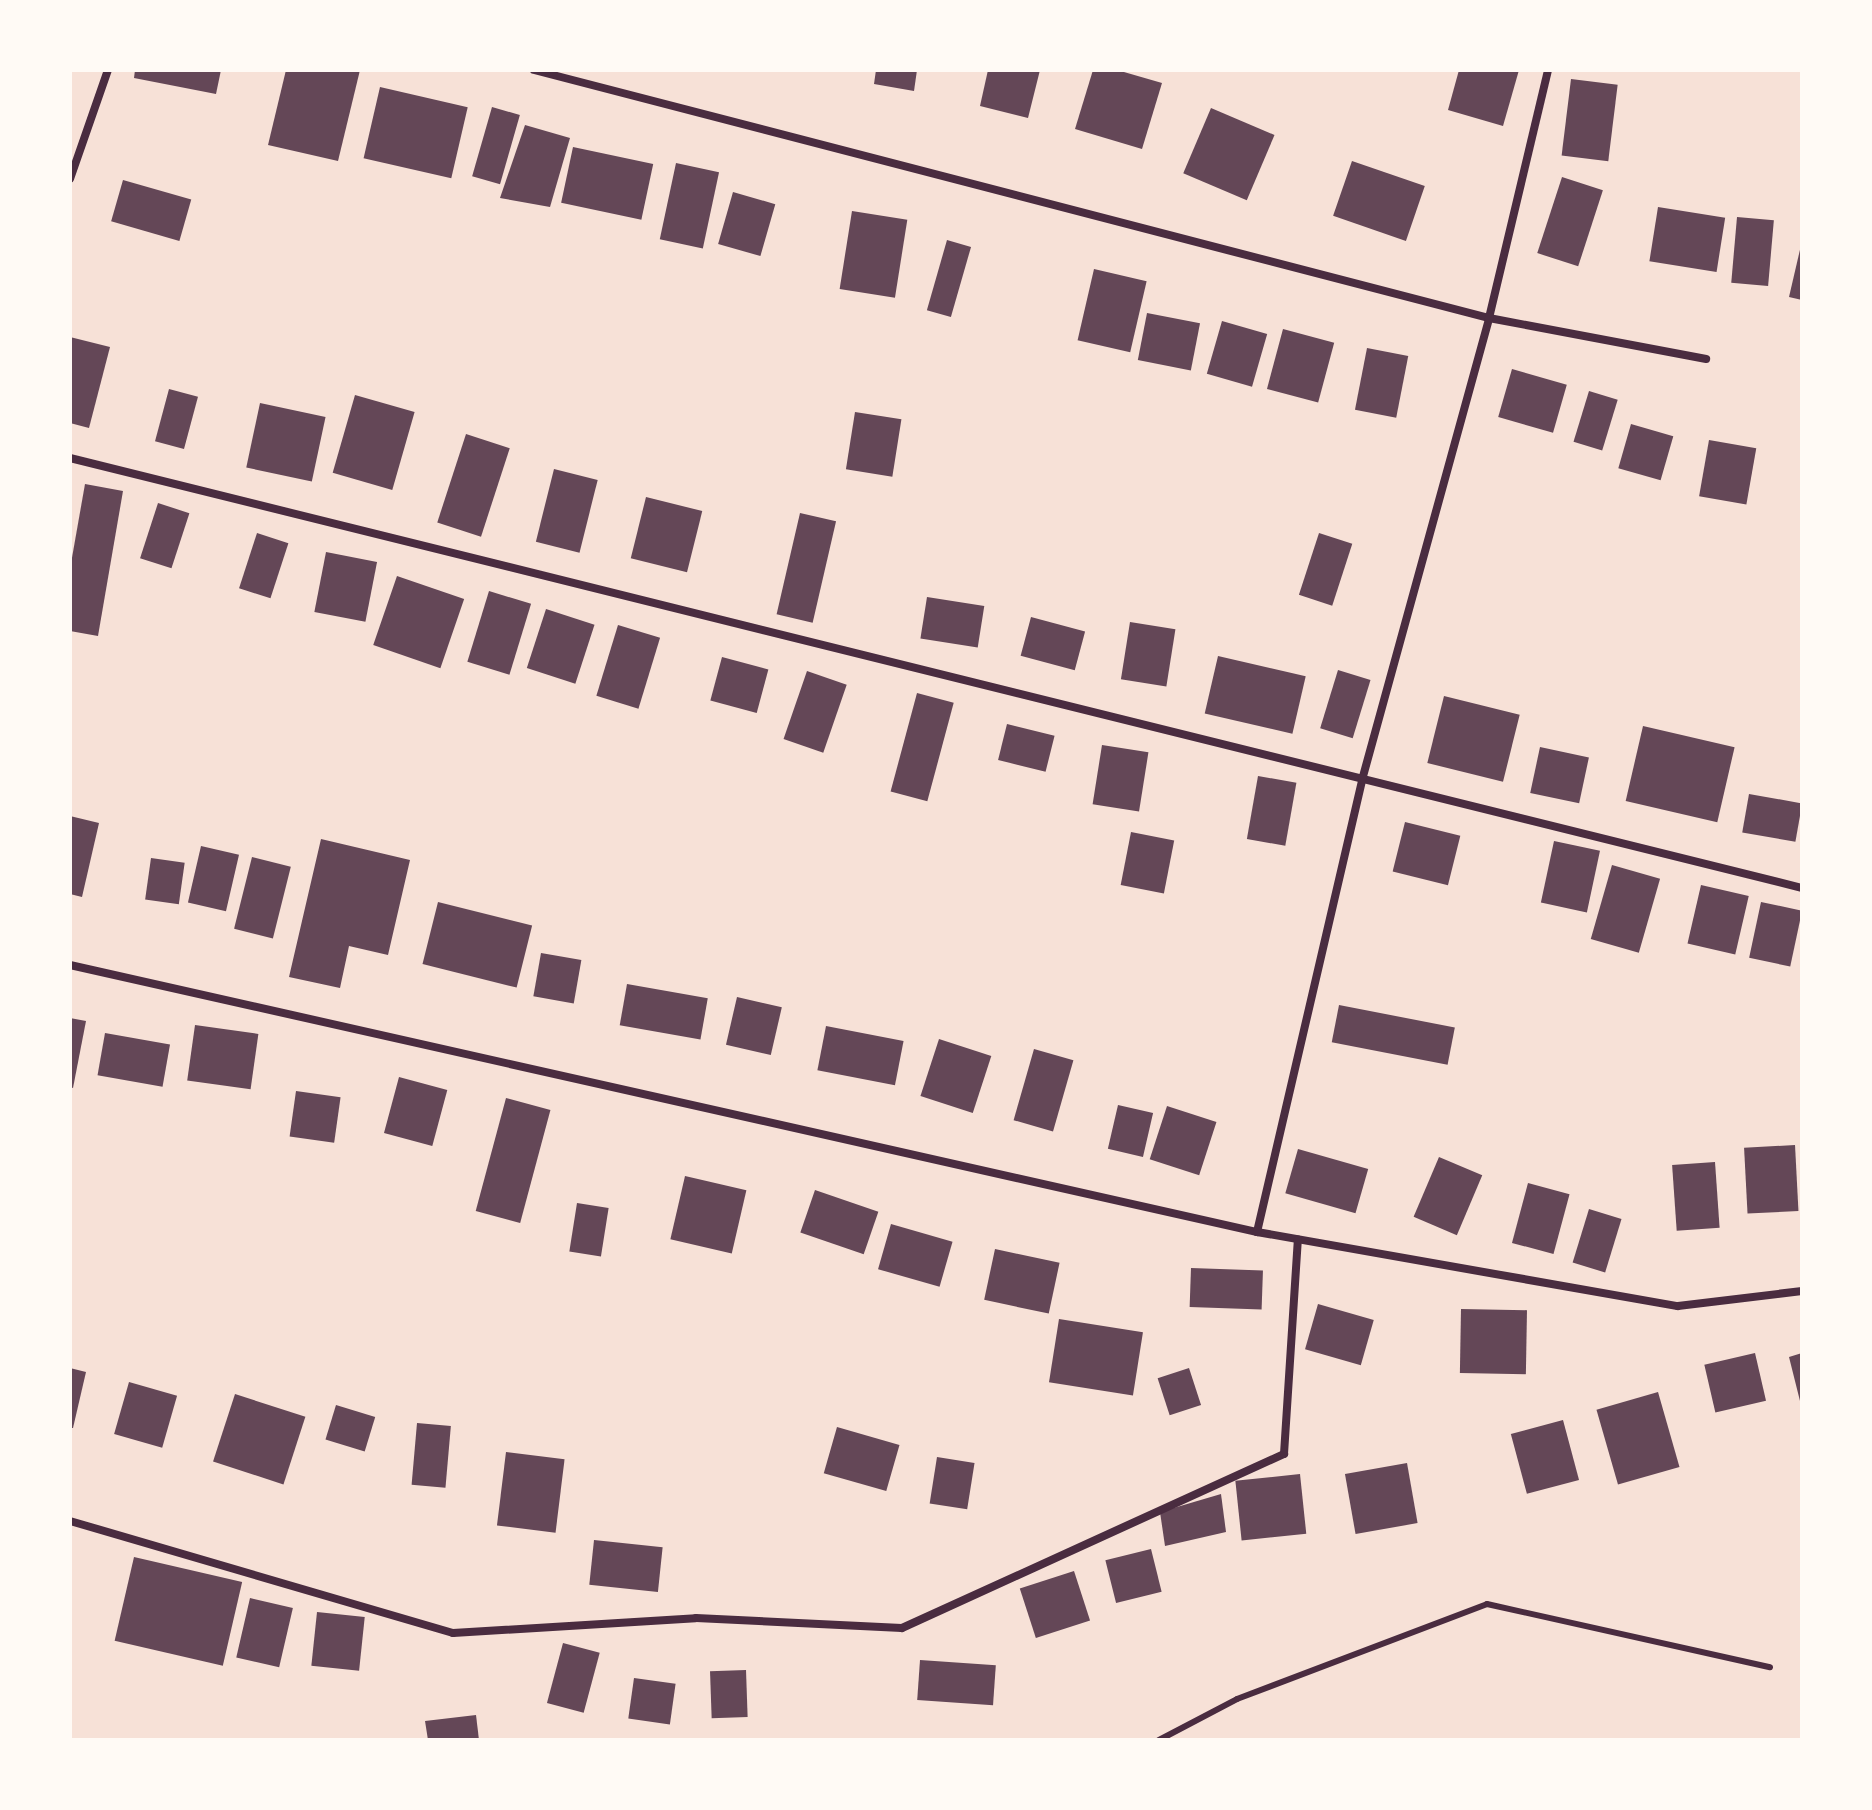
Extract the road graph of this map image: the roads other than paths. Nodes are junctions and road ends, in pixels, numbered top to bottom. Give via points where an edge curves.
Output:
1 (108, 70) edge
2 (534, 70) edge
3 (1548, 70) edge
4 (70, 179) edge
5 (1489, 318) junction
6 (1706, 359) dead end
7 (70, 458) edge
8 (1362, 780) junction
9 (1802, 888) edge
10 (70, 965) edge
11 (1257, 1232) junction
12 (1298, 1239) junction
13 (1802, 1291) edge
14 (70, 1521) edge
15 (1770, 1667) dead end
16 (1159, 1740) edge

1 - 4 street
2 - 5 street
3 - 5 street
5 - 6 street
5 - 8 street
7 - 8 street
8 - 9 street
8 - 11 street
10 - 11 street
11 - 12 street
12 - 13 street via 1678,1306
12 - 14 street via 1284,1454 902,1628 696,1618 453,1633
15 - 16 lane via 1487,1604 1237,1699

